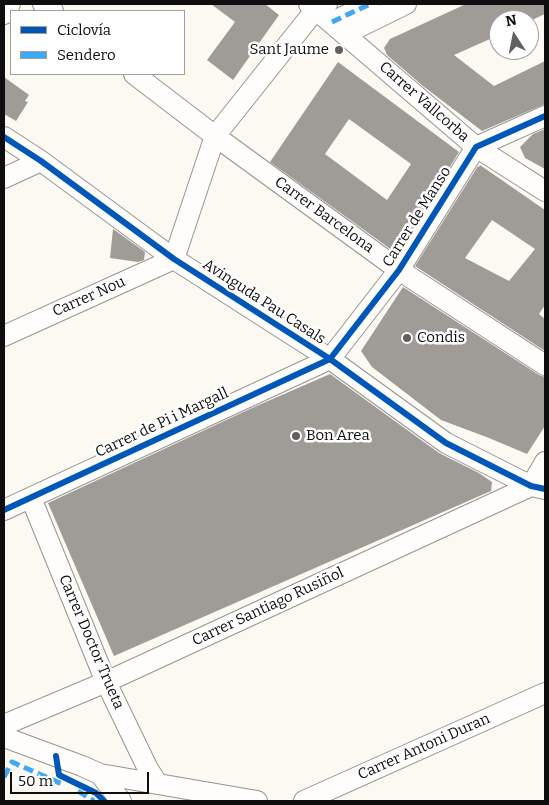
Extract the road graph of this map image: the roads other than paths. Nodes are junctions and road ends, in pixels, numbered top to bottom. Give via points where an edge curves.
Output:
1 (10, 4) edge
2 (370, 4) edge
3 (406, 4) edge
4 (4, 14) edge
5 (326, 15) edge
6 (135, 75) edge
7 (545, 116) edge
8 (215, 136) junction
9 (4, 137) edge
10 (476, 147) junction
11 (42, 161) junction
12 (4, 178) edge
13 (545, 191) edge
14 (174, 259) junction
15 (399, 270) junction
16 (4, 336) edge
17 (330, 359) junction
18 (545, 365) edge
19 (545, 462) edge
20 (538, 487) edge
21 (31, 498) junction
22 (4, 510) edge
23 (106, 682) junction
24 (545, 693) edge
25 (4, 725) edge
26 (4, 737) edge
27 (100, 774) junction
28 (157, 783) junction
29 (121, 801) edge
30 (257, 801) edge
31 (304, 801) edge

1 - 4 street
2 - 5 street
3 - 5 street
5 - 8 street
5 - 10 street, Carrer Vallcorba
6 - 8 street, Carrer Barcelona
7 - 10 street
8 - 14 street
8 - 15 street, Carrer Barcelona
9 - 11 street, Avinguda Pau Casals
10 - 13 street, Carrer Vallcorba
10 - 15 street, Carrer de Manso
11 - 12 street
11 - 14 street, Avinguda Pau Casals
14 - 16 street, Carrer Nou
14 - 17 street, Avinguda Pau Casals
15 - 17 street, Carrer de Manso
15 - 18 street, Carrer Barcelona
17 - 20 street, Avinguda Pau Casals via 446,443
17 - 21 street, Carrer de Pi i Margall
19 - 20 street
20 - 23 street, Carrer Santiago Rusiñol
21 - 22 street, Carrer de Pi i Margall
21 - 23 street, Carrer Doctor Trueta
23 - 25 street, Carrer Santiago Rusiñol
23 - 28 street, Carrer Doctor Trueta
24 - 31 street, Carrer Antoni Duran
26 - 27 street
27 - 28 street
27 - 29 street
28 - 30 street

